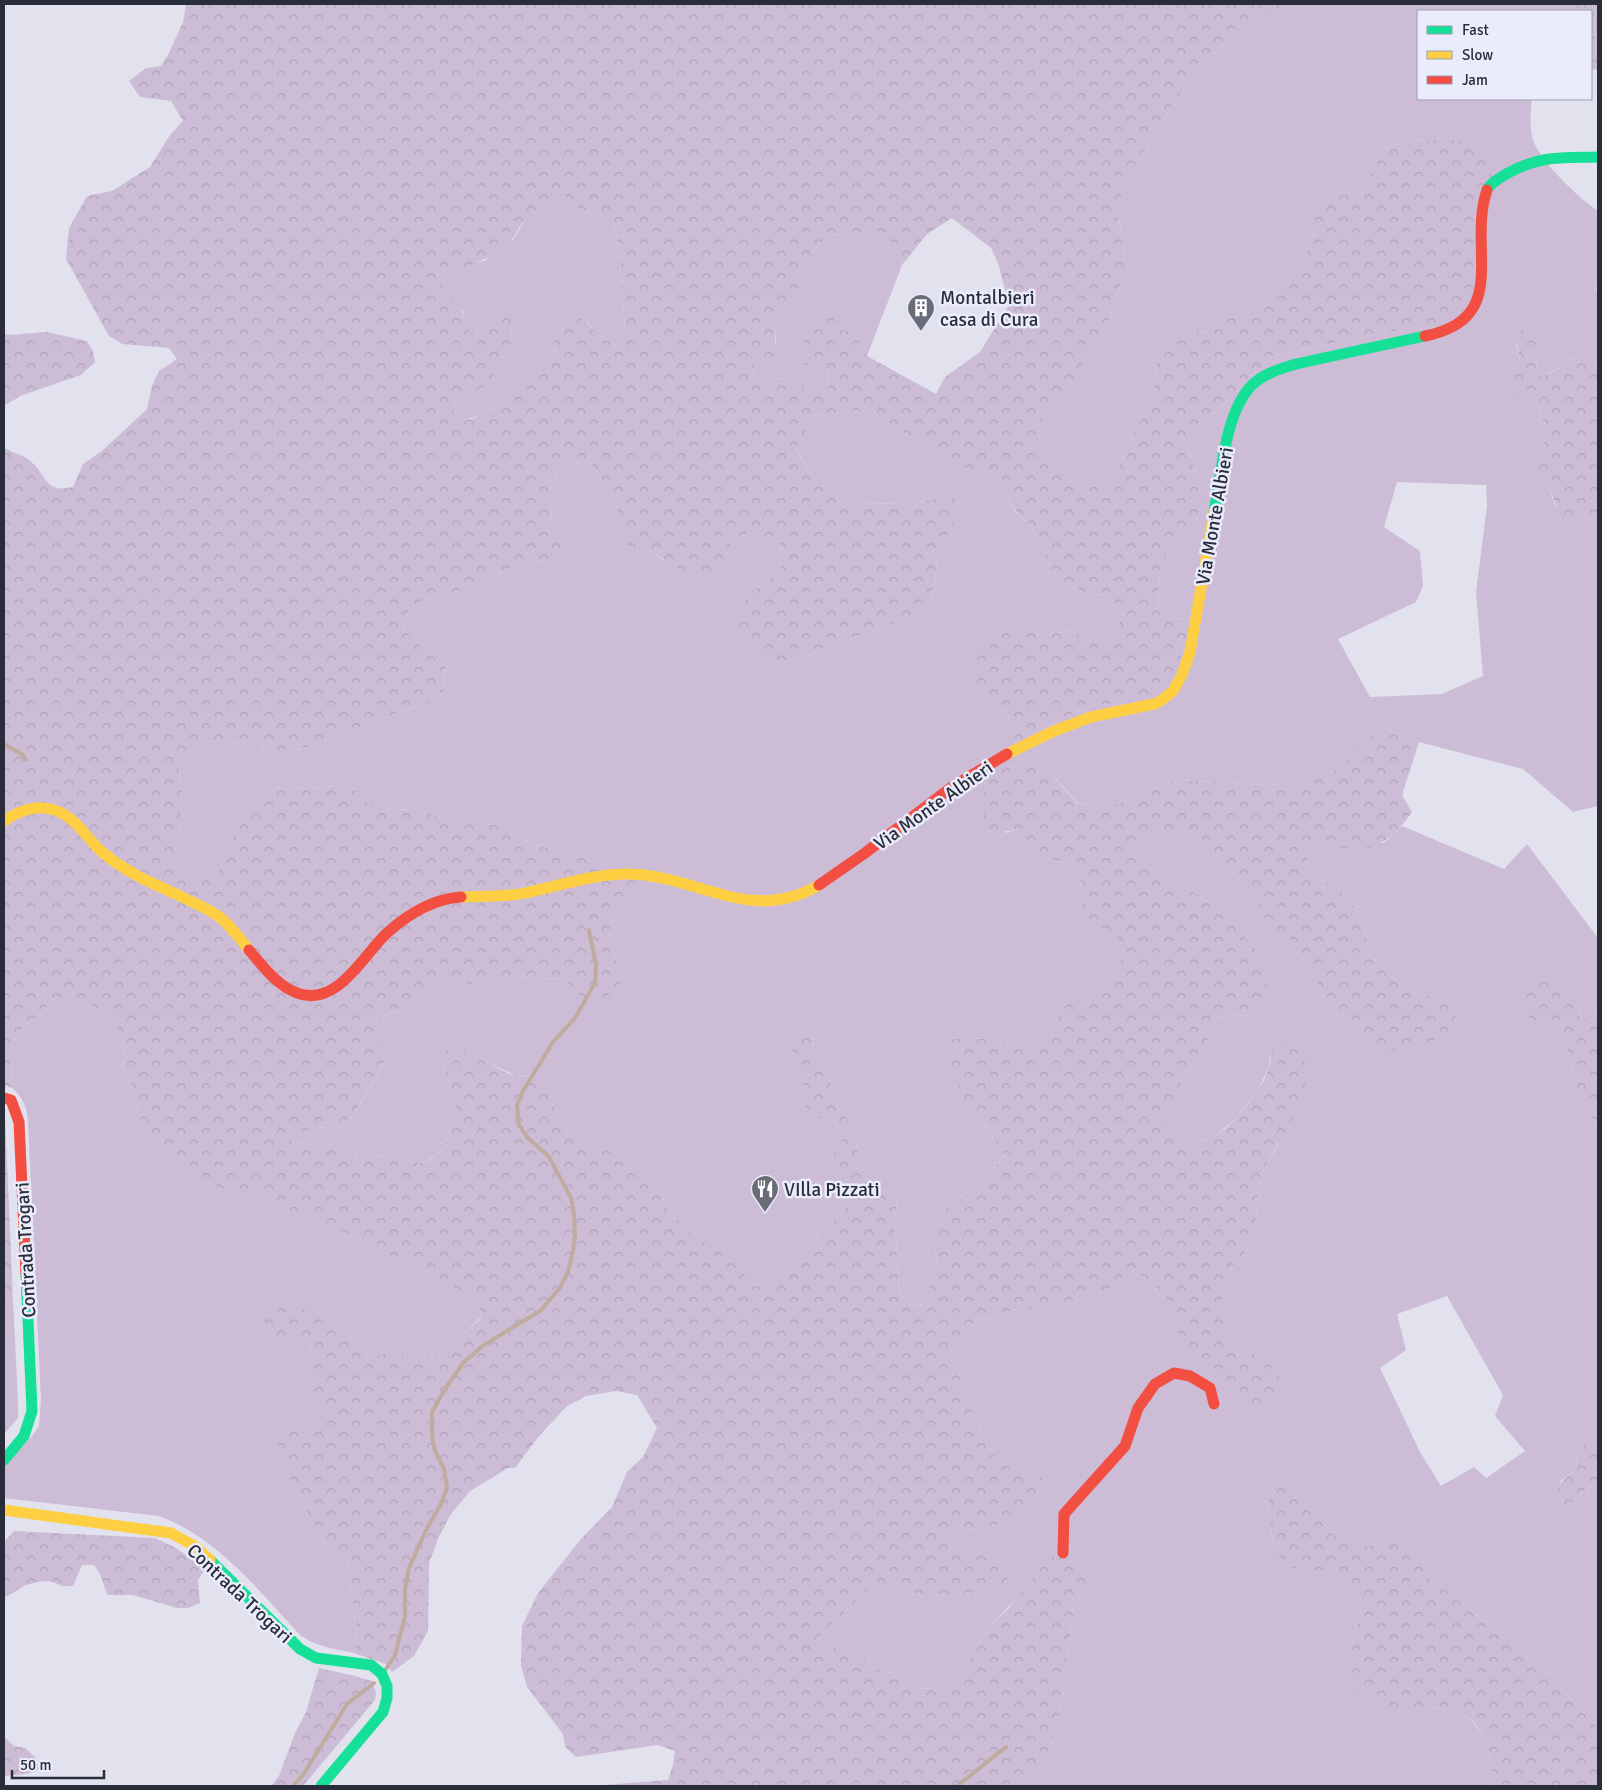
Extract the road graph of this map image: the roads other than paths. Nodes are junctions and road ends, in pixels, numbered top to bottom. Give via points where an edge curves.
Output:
1 (1598, 157) edge
2 (4, 820) edge
3 (4, 1098) edge
4 (1214, 1404) dead end
5 (4, 1460) edge
6 (4, 1510) edge
7 (1063, 1553) dead end
8 (322, 1786) edge

1 - 2 street, Via Monte Albieri via 1539,159 1509,172 1487,188 1480,209 1480,294 1466,320 1436,334 1371,346 1281,369 1251,386 1236,406 1228,433 1190,652 1178,682 1169,694 1159,702 1143,707 1105,713 1071,724 1012,751 965,778 831,878 801,895 778,900 751,900 646,875 609,873 506,896 452,897 430,903 385,934 343,982 325,994 310,996 297,994 283,986 212,912 143,879 100,851 70,817 51,808 30,808
3 - 5 street, Contrada Trogari via 11,1100 18,1122 32,1411 24,1436
4 - 7 street via 1210,1388 1190,1376 1174,1373 1155,1384 1138,1408 1125,1446 1064,1514
6 - 8 street, Contrada Trogari via 171,1533 196,1547 300,1649 316,1658 371,1665 378,1669 387,1683 387,1702 383,1712

